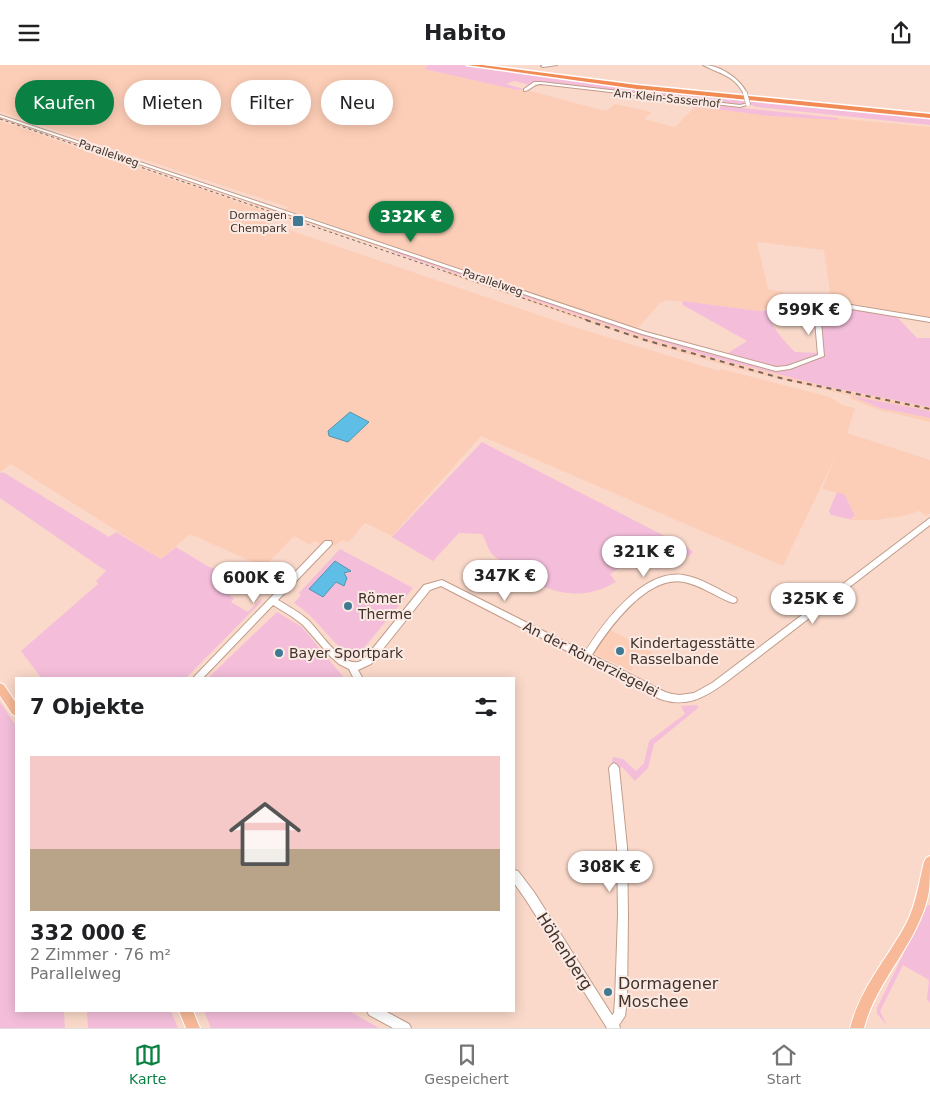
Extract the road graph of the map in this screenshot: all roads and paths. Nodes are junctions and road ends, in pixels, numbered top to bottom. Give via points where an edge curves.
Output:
1 (470, 65) edge
2 (482, 65) edge
3 (555, 65) edge
4 (704, 65) edge
5 (542, 66) edge
6 (525, 90) dead end
7 (930, 115) edge
8 (0, 116) edge
9 (930, 320) edge
10 (930, 521) edge
11 (328, 543) dead end
12 (733, 600) dead end
13 (273, 601) junction
14 (586, 657) junction
15 (353, 668) junction
16 (198, 677) edge
17 (358, 677) edge
18 (0, 687) edge
19 (15, 710) edge
20 (614, 768) dead end
21 (930, 862) edge
22 (515, 876) edge
23 (186, 1012) edge
24 (376, 1012) edge
25 (613, 1026) edge
26 (861, 1026) edge
27 (193, 1028) edge
28 (405, 1028) edge

1 - 7 highway via 637,87
2 - 7 highway via 638,85
3 - 5 street
4 - 6 street, Am Klein-Sasserhof, bridge via 741,85 748,104 743,107 541,83
8 - 9 street, Parallelweg via 644,333 776,369 819,357 818,321 809,307 811,303
10 - 14 street, An der Römerziegelei via 703,694 684,700 663,696
11 - 13 street
12 - 14 street via 682,578 667,579 647,589 612,619
13 - 15 street via 305,621 337,658
13 - 16 street
14 - 15 street, An der Römerziegelei via 447,585 436,583 426,587 368,661
15 - 17 street
18 - 19 main road
20 - 25 street via 622,847 623,915 621,1000 619,1016
21 - 26 main road via 918,911 871,990
22 - 25 street, Höhenberg
23 - 27 main road
24 - 28 street

